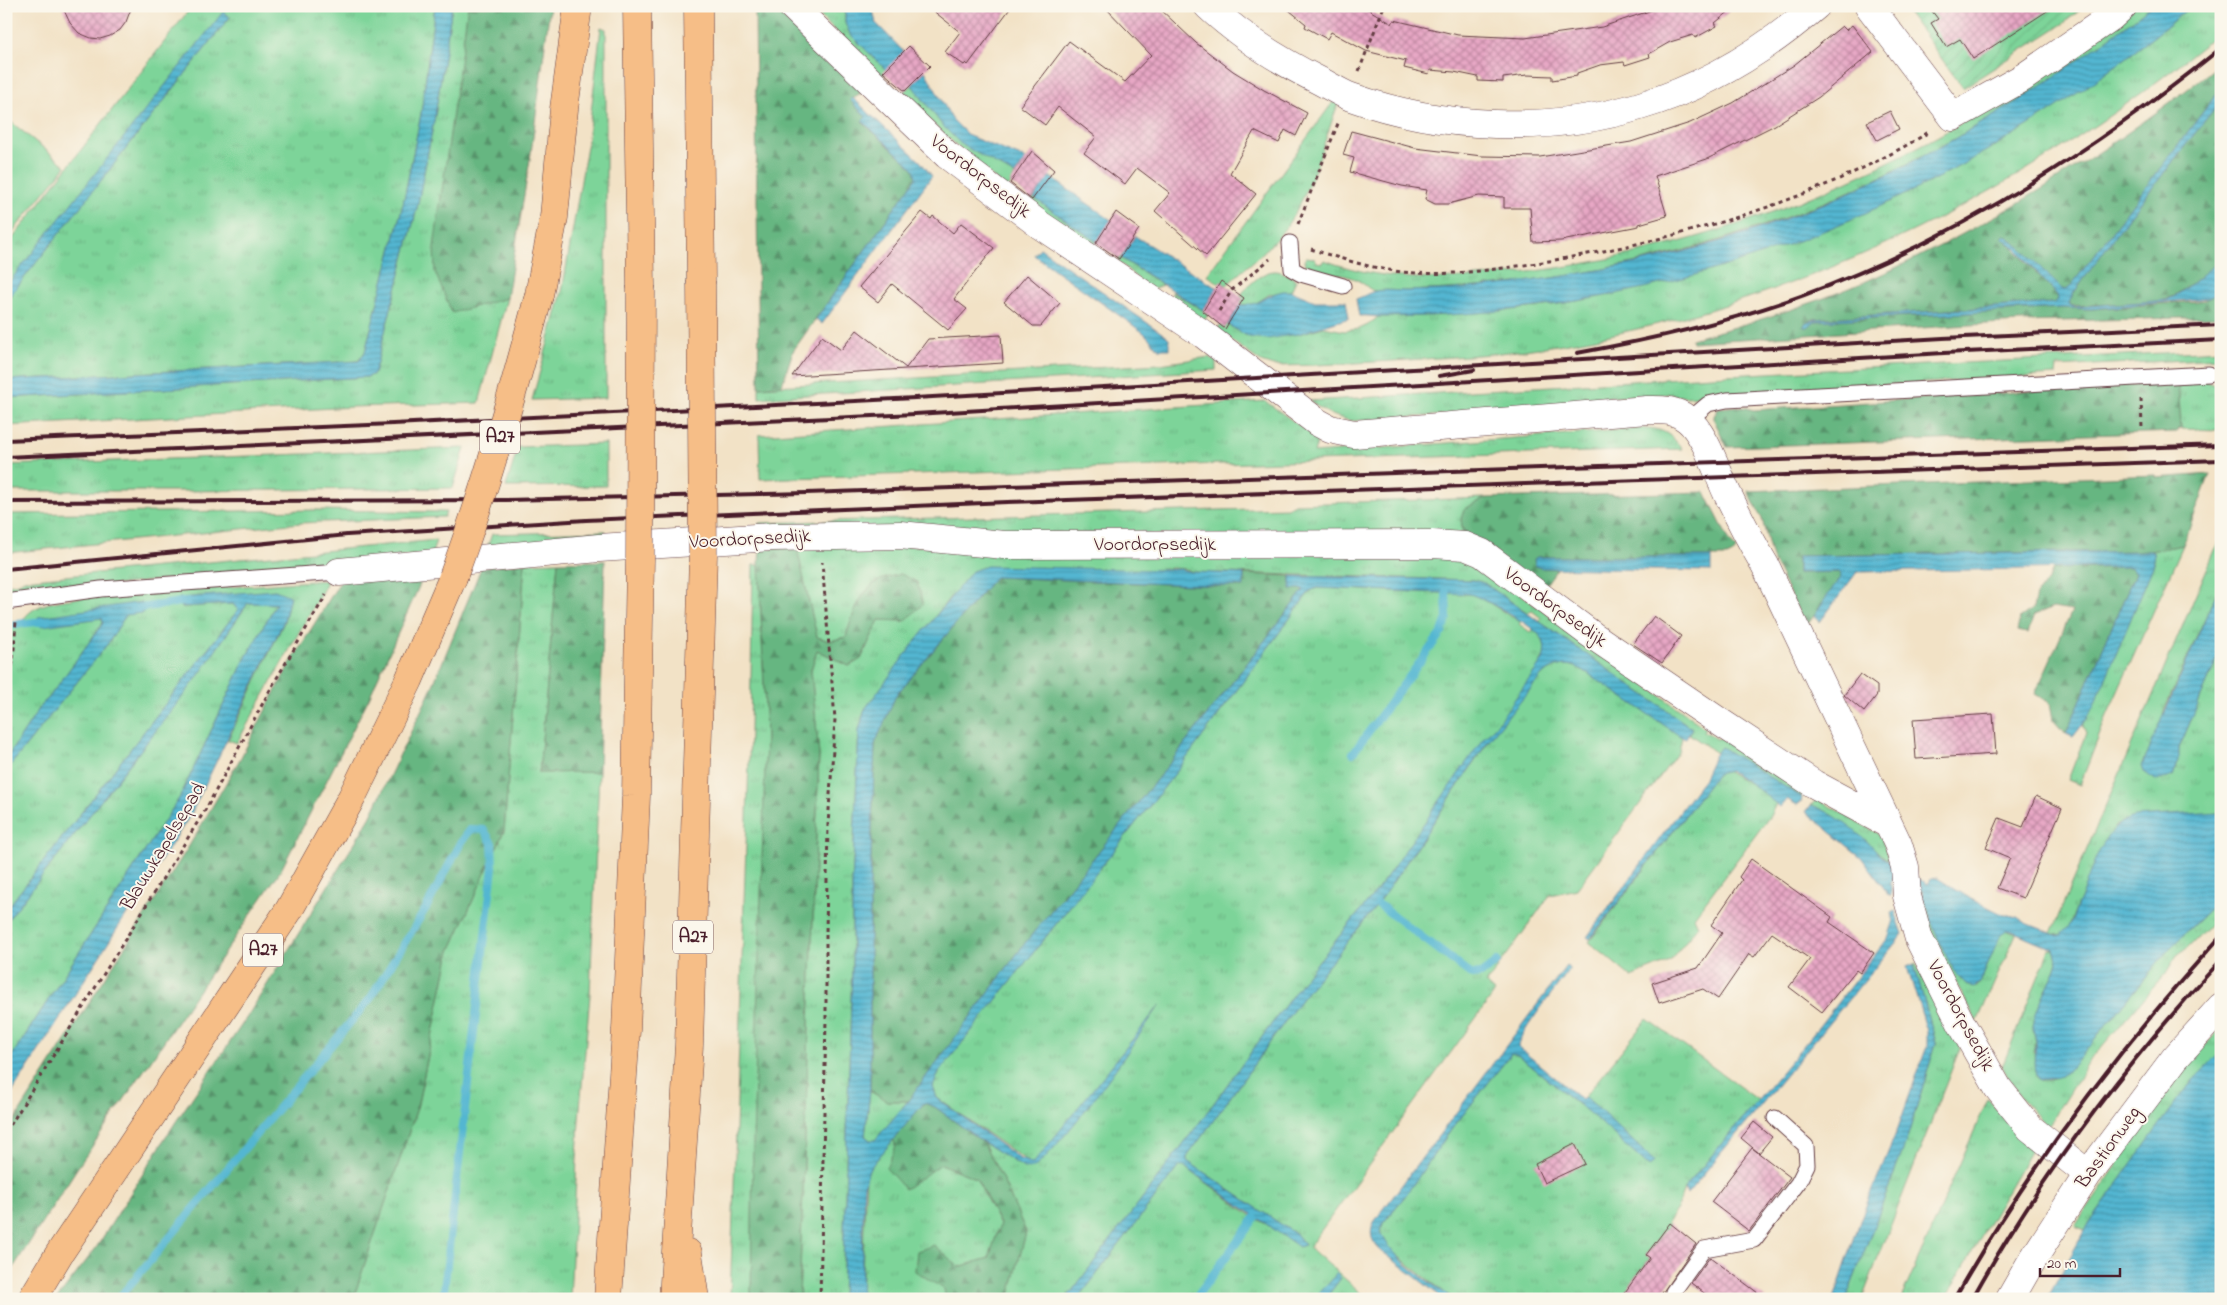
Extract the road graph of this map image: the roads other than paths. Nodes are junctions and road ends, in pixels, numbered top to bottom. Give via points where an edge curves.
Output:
1 (578, 6) edge
2 (637, 6) edge
3 (698, 6) edge
4 (792, 6) edge
5 (1208, 6) edge
6 (1816, 6) edge
7 (1869, 6) edge
8 (2123, 6) edge
9 (1290, 243) road end
10 (1343, 286) dead end
11 (2210, 374) dead end
12 (1689, 420) junction
13 (339, 572) joint
14 (6, 602) edge
15 (1888, 824) junction
16 (2221, 1007) edge
17 (1775, 1118) dead end
18 (2088, 1174) junction
19 (680, 1205) junction
20 (1673, 1292) dead end
21 (32, 1299) edge
22 (608, 1299) edge
23 (674, 1299) edge
24 (695, 1299) edge
25 (2010, 1299) edge

1 - 21 highway, A27, bridge via 554,217 538,295 512,399 474,520 410,680 352,797 289,910
2 - 22 highway, bridge via 641,286 636,796 626,1030
3 - 19 highway, A27, bridge via 703,554 695,889
4 - 12 street, Voordorpsedijk via 947,155 1040,225 1203,334 1330,429 1354,434 1647,410 1676,412
5 - 6 street via 1228,26 1289,66 1350,96 1404,111 1459,121 1523,125 1585,118 1640,106 1693,86 1787,31
7 - 8 street via 1953,117 2024,77 2112,17
9 - 10 lane via 1292,269
11 - 12 lane via 1727,400 1708,404
12 - 15 street, Voordorpsedijk via 1765,565
13 - 14 lane via 101,589
13 - 15 street, Voordorpsedijk via 599,548 772,537 900,535 1004,544 1465,546 1482,553 1592,635 1765,752 1814,784
15 - 18 street, Voordorpsedijk via 1898,844 1919,939 1961,1023 2003,1096 2020,1118 2040,1138
16 - 18 street, Bastionweg via 2175,1058
17 - 20 lane via 1806,1146 1807,1165 1798,1183 1754,1240 1704,1249
18 - 25 street, Bastionweg
19 - 23 highway, A27
19 - 24 highway, A27

